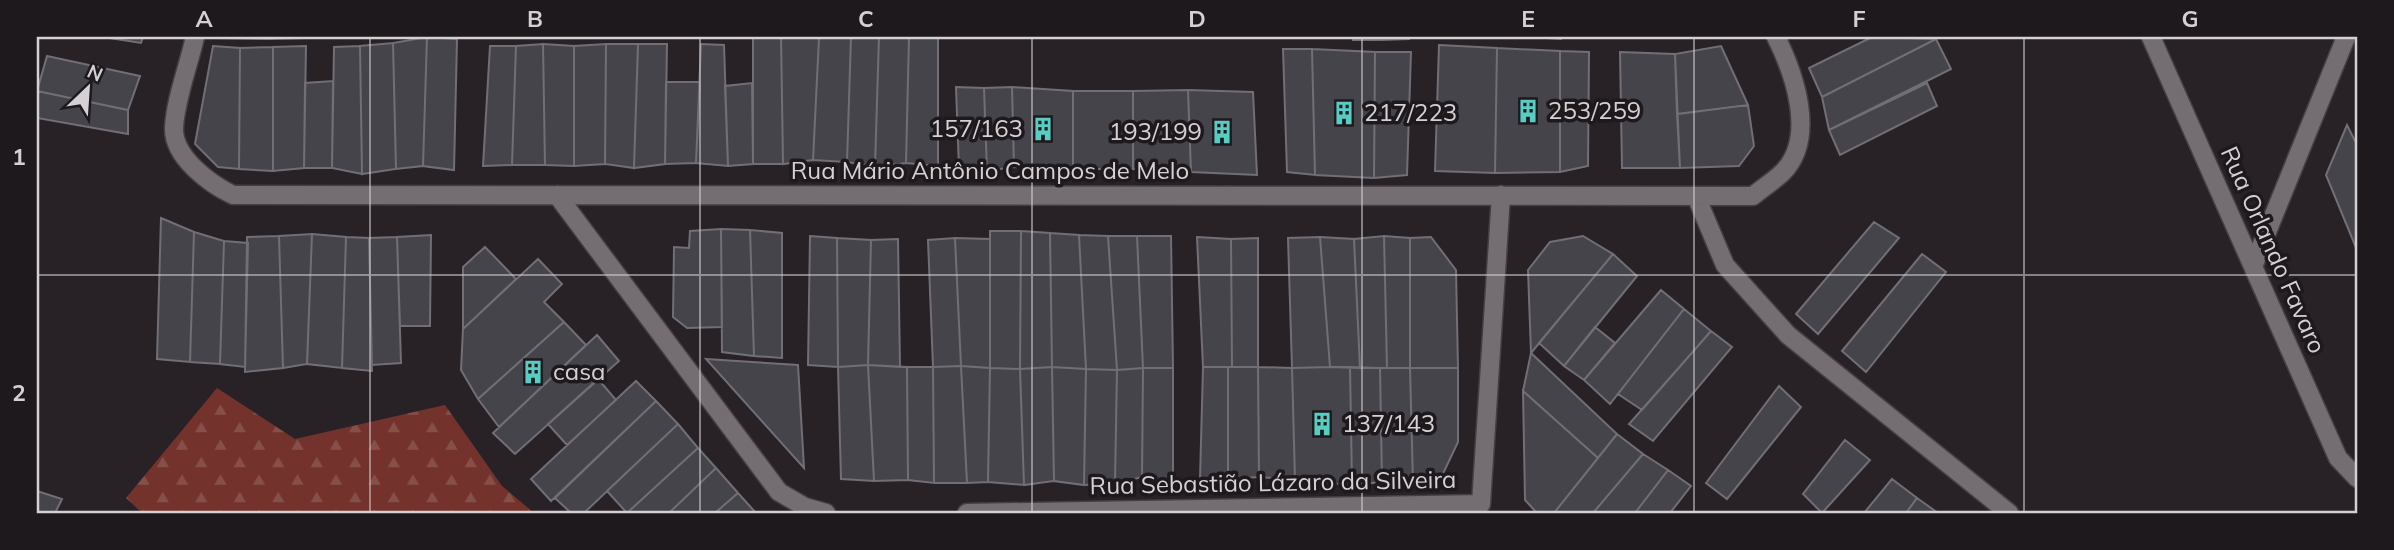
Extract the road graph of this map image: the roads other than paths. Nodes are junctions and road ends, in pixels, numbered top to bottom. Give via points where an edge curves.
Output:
1 (195, 37) edge
2 (1776, 37) edge
3 (2151, 37) edge
4 (2346, 37) edge
5 (557, 195) junction
6 (1501, 195) junction
7 (1696, 196) junction
8 (2254, 264) junction
9 (2357, 478) edge
10 (1487, 509) edge
11 (826, 513) edge
12 (967, 513) edge
13 (2009, 513) edge

1 - 5 street, Rua Mário Antônio Campos de Melo via 174,130 187,159 209,183 233,195
2 - 7 street, Rua Mário Antônio Campos de Melo via 1801,108 1798,141 1785,170 1753,196
3 - 8 street, Rua Orlando Favaro
4 - 8 street
5 - 6 street, Rua Mário Antônio Campos de Melo
5 - 11 street via 779,492
6 - 7 street, Rua Mário Antônio Campos de Melo
6 - 10 street, Rua Sebastião Lázaro da Silveira
7 - 13 street via 1725,265 1788,335
8 - 9 street, Rua Orlando Favaro via 2338,458
10 - 12 street, Rua Sebastião Lázaro da Silveira

